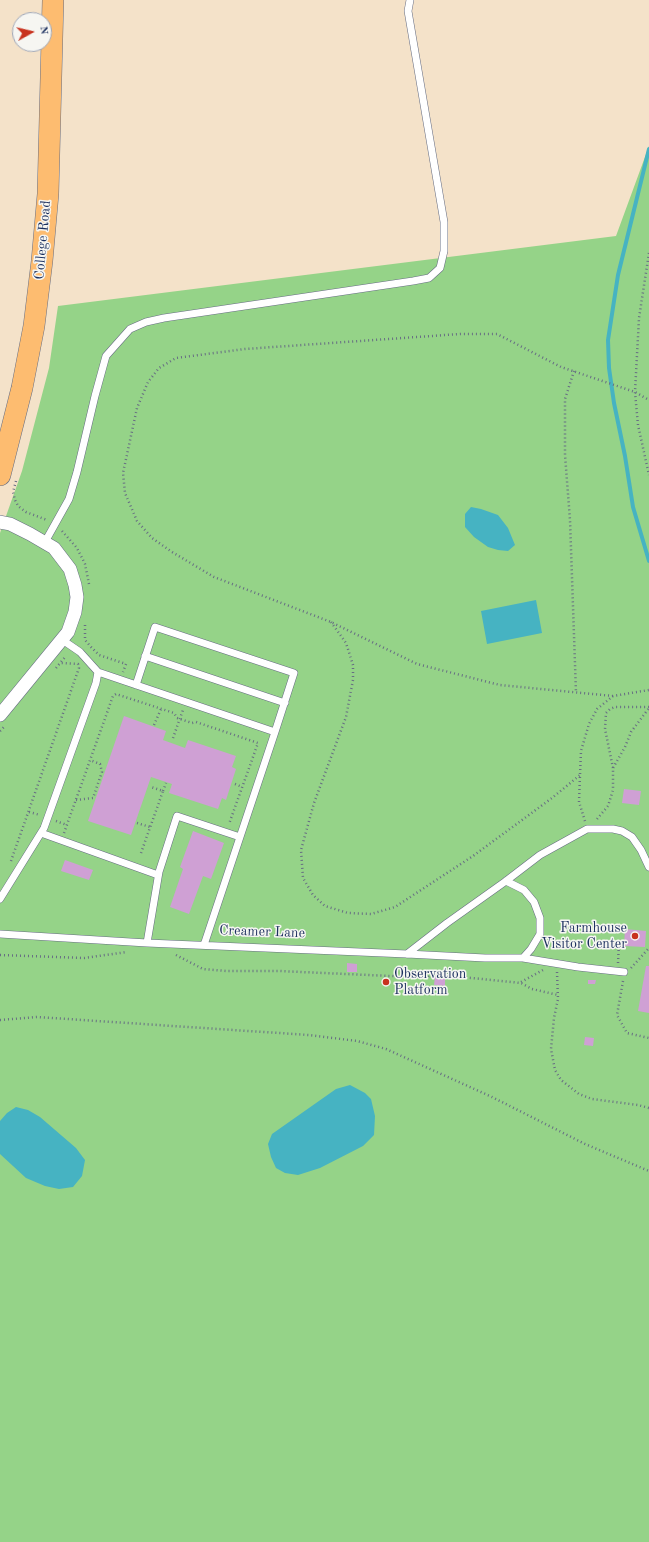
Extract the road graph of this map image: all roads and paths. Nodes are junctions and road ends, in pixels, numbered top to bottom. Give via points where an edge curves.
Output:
1 (53, 0) edge
2 (410, 0) edge
3 (649, 253) edge
4 (574, 371) junction
5 (635, 392) junction
6 (649, 400) edge
7 (649, 475) edge
8 (8, 476) edge
9 (0, 522) edge
10 (54, 524) junction
11 (45, 542) junction
12 (89, 588) dead end
13 (86, 619) dead end
14 (331, 622) junction
15 (62, 640) junction
16 (145, 656) junction
17 (61, 663) dead end
18 (98, 672) junction
19 (121, 680) junction
20 (136, 685) junction
21 (649, 690) edge
22 (576, 694) junction
23 (612, 696) junction
24 (185, 702) junction
25 (285, 703) junction
26 (649, 708) edge
27 (161, 709) junction
28 (0, 715) edge
29 (180, 719) junction
30 (154, 725) dead end
31 (275, 732) junction
32 (173, 738) dead end
33 (90, 760) junction
34 (613, 768) junction
35 (580, 775) junction
36 (166, 783) dead end
37 (235, 784) dead end
38 (151, 787) dead end
39 (242, 787) junction
40 (162, 791) junction
41 (76, 800) junction
42 (137, 823) dead end
43 (150, 828) junction
44 (587, 829) junction
45 (226, 832) junction
46 (41, 833) junction
47 (240, 838) junction
48 (61, 841) junction
49 (141, 853) dead end
50 (10, 865) dead end
51 (649, 867) edge
52 (158, 875) junction
53 (506, 881) junction
54 (0, 899) edge
55 (0, 934) edge
56 (624, 942) dead end
57 (147, 943) junction
58 (204, 945) junction
59 (649, 948) edge
60 (128, 952) dead end
61 (173, 954) dead end
62 (406, 954) junction
63 (0, 955) edge
64 (523, 958) junction
65 (555, 963) junction
66 (620, 972) junction
67 (521, 983) junction
68 (558, 995) junction
69 (0, 1020) edge
70 (649, 1038) edge
71 (649, 1108) edge
72 (649, 1171) edge

1 - 8 main road, College Road via 48,194 42,261 34,326
2 - 10 lane via 408,11 444,222 444,251 440,268 429,278 164,318 130,329 106,356 69,499
3 - 5 path via 639,318
4 - 5 path
4 - 14 path via 561,367 497,334 460,334 245,349 176,358 159,368 148,382 137,408 124,473 125,493 137,521 152,538 214,577
4 - 22 path via 565,398 565,441
5 - 6 path
5 - 7 path via 638,425
8 - 10 path via 18,506
9 - 11 street via 10,524
10 - 11 lane
10 - 12 path via 77,548 87,571
11 - 15 street via 64,559 75,585 75,612 68,632
13 - 19 path via 85,640 94,651 126,664
14 - 22 path via 417,664 500,685
14 - 35 path via 346,643 353,665 354,680 346,717 314,803 301,850 303,878 313,895 325,906 348,913 371,914 394,907 473,856
15 - 18 lane via 80,652
15 - 28 street
16 - 20 lane
16 - 25 lane
16 - 25 lane via 155,627 294,673
17 - 50 path via 78,664 79,668
18 - 19 lane
18 - 46 lane
19 - 20 lane
20 - 24 lane
21 - 23 path
22 - 23 path
23 - 35 path via 597,709 588,724 581,751
24 - 29 path
24 - 31 lane
25 - 31 lane
26 - 34 path via 631,732
26 - 34 path via 615,707 606,713 605,729
27 - 29 path
27 - 30 path
27 - 33 path via 116,694 113,696
29 - 32 path
29 - 39 path via 258,743
31 - 47 lane
33 - 41 path
33 - 41 path via 100,764 102,772 93,798
34 - 44 path via 613,790 608,806
35 - 44 path via 580,802
36 - 40 path
37 - 39 path
38 - 40 path
39 - 45 path
40 - 43 path
41 - 48 path
42 - 43 path
43 - 49 path
44 - 51 lane via 613,829 632,837
44 - 53 lane via 540,855
45 - 47 lane
45 - 52 lane via 177,816
46 - 48 lane
46 - 54 lane
47 - 58 lane
48 - 52 lane
52 - 57 lane
53 - 62 lane
53 - 64 lane via 524,890 534,902 540,918 540,934
55 - 57 lane, Creamer Lane
56 - 66 path via 619,942
57 - 58 lane, Creamer Lane
58 - 62 lane, Creamer Lane
59 - 66 path via 632,968
60 - 63 path via 84,958
61 - 67 path via 203,969 226,971 428,977 434,972 445,972 462,978
62 - 64 lane, Creamer Lane
64 - 65 lane, Creamer Lane
65 - 66 lane, Creamer Lane
65 - 67 path
65 - 68 path
66 - 70 path via 617,1015 627,1033
67 - 68 path via 532,989
68 - 71 path via 551,1048 555,1070 561,1080 570,1088 592,1099
69 - 72 path via 37,1017 309,1035 357,1041 386,1049 492,1097 585,1144

